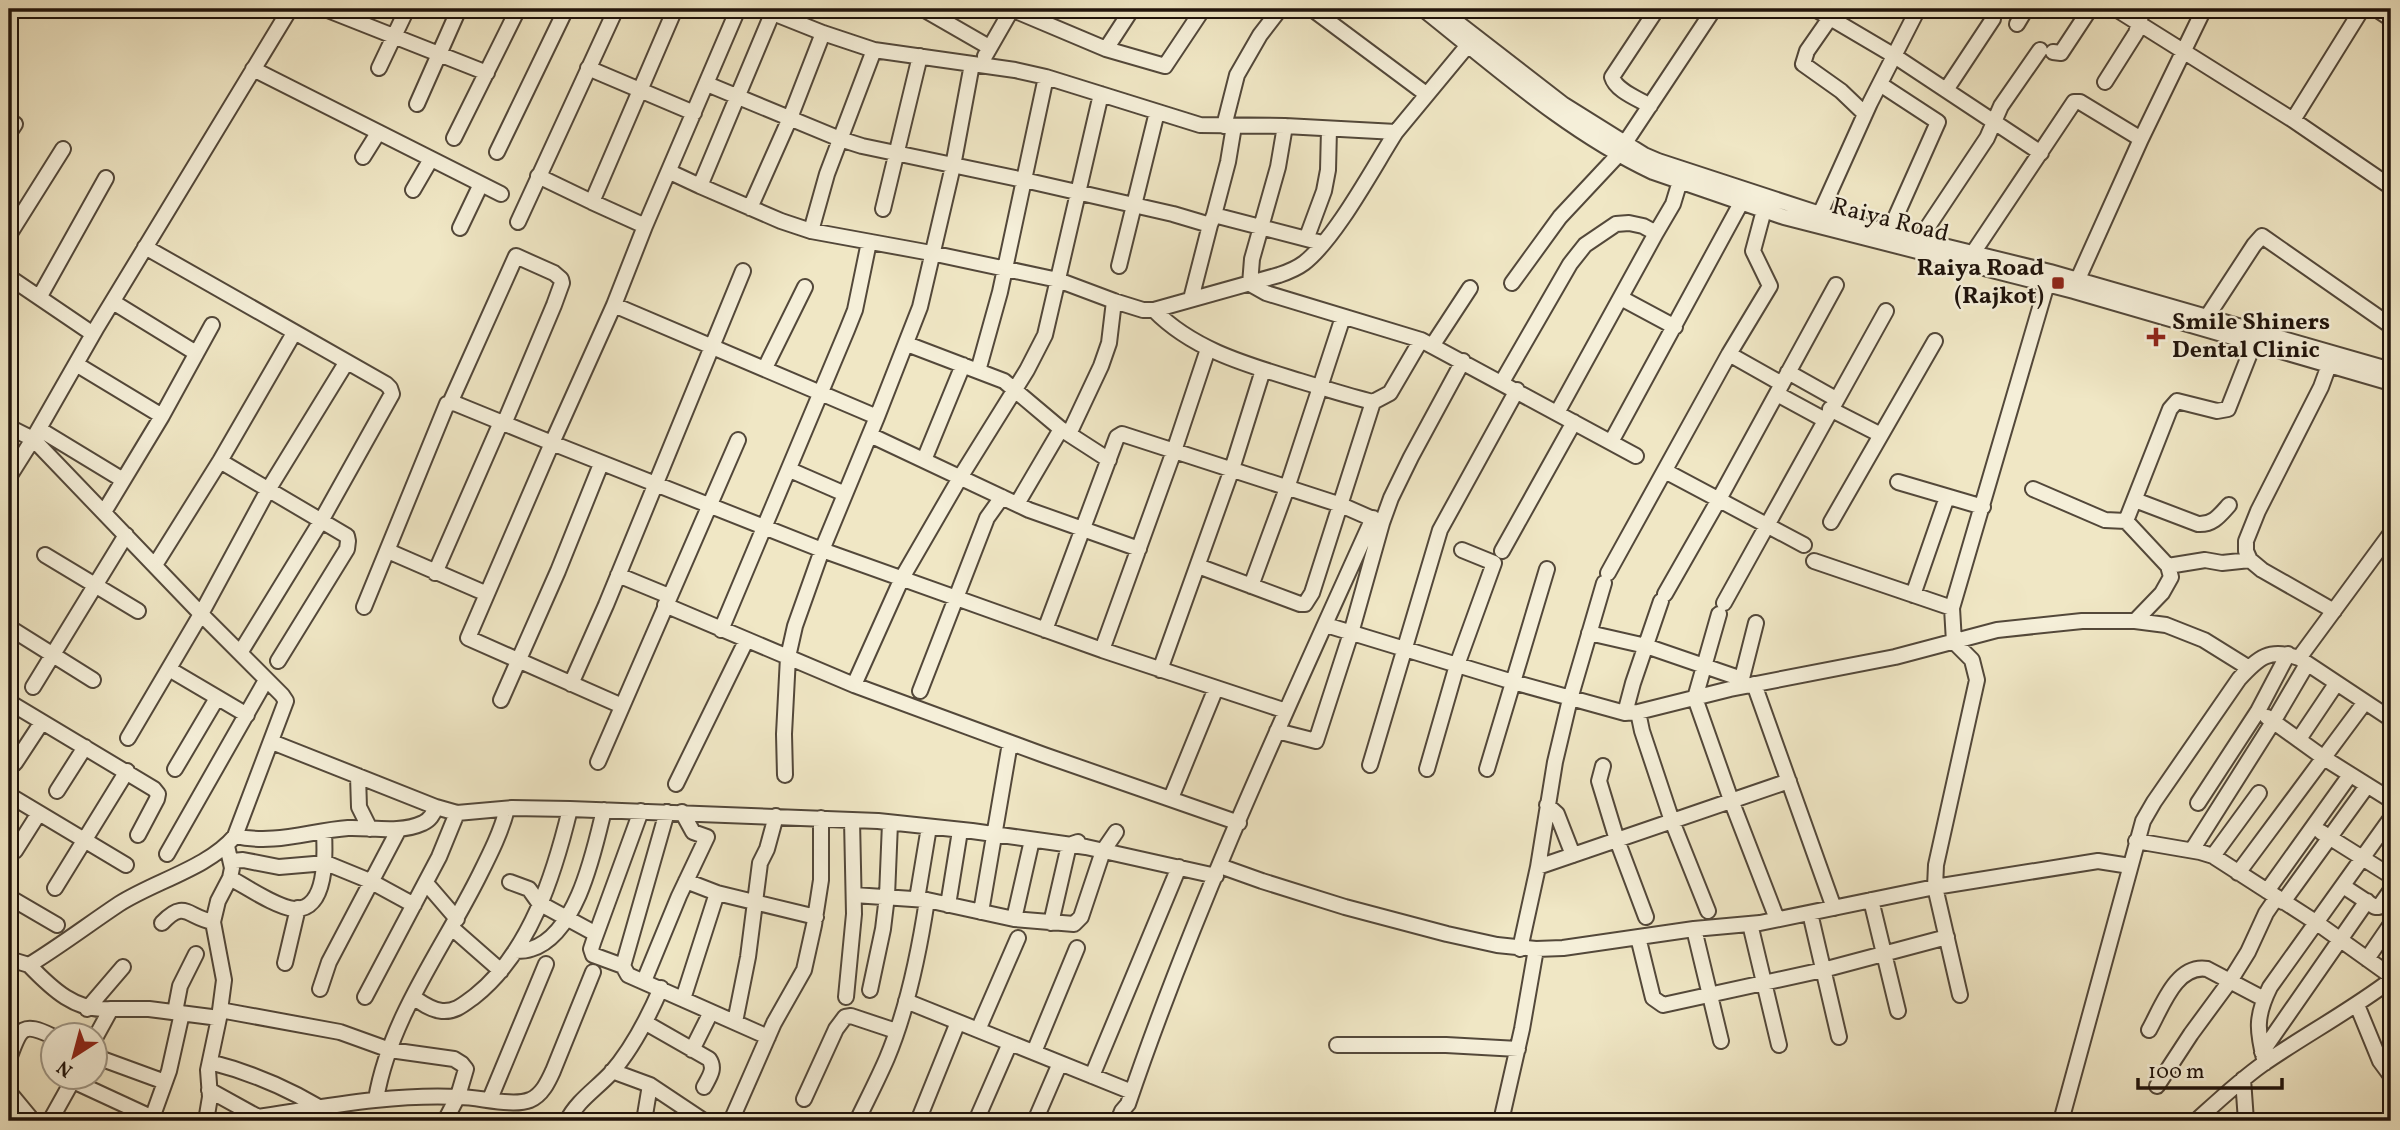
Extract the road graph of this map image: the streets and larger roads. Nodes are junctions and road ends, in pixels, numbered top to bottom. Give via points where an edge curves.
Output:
1 (290, 9) edge
2 (325, 9) edge
3 (407, 9) edge
4 (459, 9) edge
5 (518, 9) edge
6 (566, 9) edge
7 (616, 9) edge
8 (675, 9) edge
9 (738, 9) edge
10 (923, 9) edge
11 (1012, 9) edge
12 (1132, 9) edge
13 (1203, 9) edge
14 (1280, 9) edge
15 (1312, 9) edge
16 (1423, 9) edge
17 (1440, 9) edge
18 (1657, 9) edge
19 (1714, 9) edge
20 (1918, 9) edge
21 (2026, 9) edge
22 (2090, 9) edge
23 (2116, 9) edge
24 (2143, 9) edge
25 (2204, 9) edge
26 (2362, 9) edge
27 (2376, 9) edge
28 (767, 11) edge
29 (1824, 12) edge
30 (355, 15) edge
31 (1993, 19) dead end
32 (2391, 19) edge
33 (2017, 24) dead end
34 (2140, 24) junction
35 (823, 33) junction
36 (394, 38) junction
37 (1471, 41) junction
38 (989, 47) junction
39 (1105, 49) junction
40 (874, 50) junction
41 (2183, 52) junction
42 (438, 55) junction
43 (1893, 55) junction
44 (920, 56) junction
45 (977, 64) junction
46 (379, 68) dead end
47 (588, 68) junction
48 (253, 69) junction
49 (487, 73) junction
50 (1046, 77) junction
51 (2105, 82) dead end
52 (706, 84) junction
53 (1886, 88) dead end
54 (640, 90) junction
55 (1946, 90) junction
56 (1101, 94) junction
57 (1426, 94) junction
58 (739, 97) junction
59 (417, 104) dead end
60 (1650, 106) junction
61 (1157, 112) junction
62 (694, 113) junction
63 (1865, 114) junction
64 (790, 118) junction
65 (2293, 120) junction
66 (1994, 122) junction
67 (1229, 126) junction
68 (1285, 126) junction
69 (1329, 129) junction
70 (1396, 132) junction
71 (378, 133) junction
72 (454, 138) dead end
73 (840, 139) junction
74 (2141, 139) junction
75 (1622, 148) junction
76 (63, 149) dead end
77 (497, 152) dead end
78 (895, 153) junction
79 (2041, 153) junction
80 (363, 157) dead end
81 (431, 159) junction
82 (953, 166) junction
83 (670, 172) junction
84 (538, 176) junction
85 (106, 178) dead end
86 (1024, 180) junction
87 (1680, 181) junction
88 (481, 184) junction
89 (700, 186) junction
90 (2391, 187) edge
91 (413, 190) dead end
92 (501, 194) dead end
93 (1079, 194) junction
94 (592, 202) junction
95 (1741, 203) junction
96 (1134, 206) junction
97 (750, 208) junction
98 (883, 209) dead end
99 (1764, 210) junction
100 (1212, 220) junction
101 (1819, 220) junction
102 (518, 222) dead end
103 (645, 226) junction
104 (1262, 226) junction
105 (460, 228) dead end
106 (811, 231) junction
107 (1889, 232) junction
108 (1656, 233) junction
109 (9, 234) edge
110 (1307, 237) junction
111 (1919, 240) junction
112 (869, 242) junction
113 (1322, 243) junction
114 (145, 247) junction
115 (931, 253) junction
116 (1973, 253) junction
117 (1119, 266) dead end
118 (1004, 268) junction
119 (743, 271) dead end
120 (9, 277) edge
121 (2049, 278) junction
122 (2078, 279) junction
123 (1058, 280) junction
124 (1513, 283) dead end
125 (1250, 284) junction
126 (1836, 285) dead end
127 (805, 287) dead end
128 (1470, 288) dead end
129 (40, 296) junction
130 (1621, 298) junction
131 (1191, 299) junction
132 (1114, 301) junction
133 (113, 302) junction
134 (614, 305) junction
135 (1154, 310) junction
136 (1886, 311) dead end
137 (1343, 317) junction
138 (2204, 322) junction
139 (212, 325) dead end
140 (1675, 327) junction
141 (2391, 327) edge
142 (295, 333) junction
143 (93, 334) junction
144 (1935, 341) dead end
145 (1426, 343) junction
146 (2255, 343) junction
147 (906, 344) junction
148 (711, 348) junction
149 (1208, 349) junction
150 (196, 353) junction
151 (1729, 354) junction
152 (1462, 361) junction
153 (346, 363) junction
154 (76, 364) junction
155 (963, 365) junction
156 (2329, 365) junction
157 (765, 368) junction
158 (1263, 370) junction
159 (2391, 370) edge
160 (978, 371) junction
161 (1502, 382) junction
162 (1782, 383) junction
163 (2391, 383) edge
164 (1319, 387) junction
165 (1015, 389) junction
166 (1517, 390) junction
167 (820, 393) junction
168 (1373, 402) junction
169 (450, 403) junction
170 (1830, 409) junction
171 (1557, 413) junction
172 (162, 416) junction
173 (877, 417) junction
174 (501, 422) junction
175 (1574, 422) junction
176 (9, 427) edge
177 (1065, 431) junction
178 (36, 434) junction
179 (870, 435) junction
180 (1881, 435) junction
181 (738, 440) dead end
182 (1611, 442) junction
183 (552, 443) junction
184 (1174, 451) junction
185 (1636, 456) dead end
186 (924, 460) junction
187 (1108, 460) junction
188 (220, 461) junction
189 (601, 464) junction
190 (1232, 469) junction
191 (790, 470) junction
192 (1665, 471) junction
193 (9, 477) edge
194 (961, 477) junction
195 (123, 480) junction
196 (1898, 482) dead end
197 (655, 484) junction
198 (1287, 488) junction
199 (2033, 489) dead end
200 (268, 490) junction
201 (845, 494) junction
202 (1947, 496) junction
203 (1002, 497) junction
204 (2135, 500) junction
205 (1718, 501) junction
206 (1017, 504) junction
207 (1340, 505) junction
208 (2229, 505) dead end
209 (710, 506) junction
210 (1983, 507) junction
211 (104, 512) junction
212 (1377, 520) junction
213 (321, 521) junction
214 (2126, 521) junction
215 (1831, 522) dead end
216 (1769, 526) junction
217 (764, 528) junction
218 (1083, 529) junction
219 (2391, 533) edge
220 (127, 535) junction
221 (1804, 545) dead end
222 (1139, 549) junction
223 (822, 550) junction
224 (1462, 550) dead end
225 (388, 551) junction
226 (1502, 551) dead end
227 (45, 555) dead end
228 (2250, 560) junction
229 (1814, 561) dead end
230 (155, 565) junction
231 (1198, 566) junction
232 (2168, 566) junction
233 (1547, 569) dead end
234 (435, 573) junction
235 (618, 575) junction
236 (902, 578) junction
237 (96, 584) junction
238 (1251, 586) junction
239 (486, 594) junction
240 (1913, 595) junction
241 (955, 597) junction
242 (667, 601) junction
243 (364, 607) dead end
244 (1952, 608) junction
245 (138, 611) dead end
246 (2334, 611) junction
247 (201, 614) junction
248 (2136, 621) junction
249 (1756, 622) dead end
250 (1326, 625) junction
251 (10, 628) edge
252 (721, 630) junction
253 (1045, 630) junction
254 (1351, 633) junction
255 (1589, 633) junction
256 (746, 641) junction
257 (1954, 642) junction
258 (1646, 646) junction
259 (1404, 649) junction
260 (1102, 650) junction
261 (240, 653) junction
262 (52, 655) junction
263 (788, 657) junction
264 (2298, 659) junction
265 (278, 662) dead end
266 (517, 662) junction
267 (1457, 665) junction
268 (1704, 665) junction
269 (2249, 668) junction
270 (169, 669) junction
271 (1160, 670) junction
272 (93, 680) dead end
273 (266, 680) junction
274 (1513, 682) junction
275 (1745, 683) junction
276 (571, 684) junction
277 (2336, 684) junction
278 (853, 685) junction
279 (33, 687) dead end
280 (1216, 688) junction
281 (920, 691) dead end
282 (216, 698) junction
283 (1695, 698) junction
284 (1570, 699) junction
285 (501, 700) dead end
286 (9, 702) edge
287 (2365, 702) junction
288 (622, 706) junction
289 (1286, 711) junction
290 (2259, 711) junction
291 (1632, 713) junction
292 (247, 715) junction
293 (2391, 719) edge
294 (42, 722) junction
295 (2273, 722) junction
296 (1277, 732) junction
297 (128, 738) dead end
298 (2299, 738) junction
299 (272, 742) junction
300 (1010, 743) junction
301 (85, 747) junction
302 (2324, 758) junction
303 (598, 762) dead end
304 (15, 763) dead end
305 (1370, 765) dead end
306 (1603, 766) dead end
307 (175, 769) dead end
308 (1427, 769) dead end
309 (1488, 769) dead end
310 (127, 771) junction
311 (785, 775) dead end
312 (2350, 775) junction
313 (358, 776) junction
314 (1789, 781) junction
315 (676, 784) dead end
316 (2367, 786) junction
317 (57, 791) dead end
318 (2259, 793) dead end
319 (9, 795) edge
320 (1171, 798) junction
321 (1731, 800) junction
322 (2391, 800) edge
323 (2198, 803) dead end
324 (1547, 806) junction
325 (436, 807) junction
326 (506, 809) junction
327 (570, 809) junction
328 (604, 810) junction
329 (641, 811) junction
330 (675, 812) junction
331 (39, 813) junction
332 (457, 813) junction
333 (776, 816) junction
334 (821, 818) junction
335 (2391, 818) edge
336 (852, 820) junction
337 (1672, 821) junction
338 (1239, 822) junction
339 (890, 823) junction
340 (929, 827) junction
341 (2313, 827) junction
342 (370, 828) junction
343 (399, 829) junction
344 (960, 831) junction
345 (324, 832) junction
346 (1116, 832) dead end
347 (138, 835) dead end
348 (995, 835) junction
349 (2329, 837) junction
350 (1085, 839) dead end
351 (1032, 840) junction
352 (1617, 840) junction
353 (85, 841) junction
354 (231, 841) junction
355 (2136, 841) junction
356 (1069, 845) junction
357 (2192, 850) junction
358 (15, 851) dead end
359 (1103, 851) junction
360 (167, 854) dead end
361 (1573, 855) junction
362 (2213, 856) junction
363 (2362, 858) junction
364 (232, 861) junction
365 (326, 863) junction
366 (126, 864) dead end
367 (2130, 866) junction
368 (1178, 867) junction
369 (1538, 867) junction
370 (1218, 871) junction
371 (2238, 873) junction
372 (2391, 876) edge
373 (230, 878) junction
374 (370, 881) junction
375 (686, 881) junction
376 (426, 883) junction
377 (510, 883) dead end
378 (2343, 886) junction
379 (1936, 887) junction
380 (55, 888) dead end
381 (2391, 890) edge
382 (717, 893) junction
383 (854, 895) junction
384 (887, 896) junction
385 (9, 897) edge
386 (2276, 897) junction
387 (922, 900) junction
388 (1871, 900) junction
389 (2367, 901) junction
390 (539, 903) junction
391 (755, 904) junction
392 (414, 905) junction
393 (948, 905) junction
394 (298, 908) junction
395 (1834, 908) junction
396 (1708, 911) dead end
397 (981, 912) junction
398 (1810, 913) junction
399 (816, 917) junction
400 (1646, 917) dead end
401 (567, 918) junction
402 (1014, 919) junction
403 (1777, 919) junction
404 (213, 922) junction
405 (162, 923) dead end
406 (1051, 923) junction
407 (2317, 923) junction
408 (455, 924) junction
409 (1750, 924) junction
410 (2391, 924) edge
411 (57, 925) dead end
412 (1693, 929) junction
413 (596, 934) junction
414 (1638, 937) junction
415 (1947, 937) junction
416 (1018, 938) dead end
417 (2340, 940) junction
418 (1077, 948) dead end
419 (1520, 949) junction
420 (1536, 949) junction
421 (515, 951) junction
422 (196, 954) dead end
423 (1884, 954) junction
424 (9, 959) edge
425 (2367, 959) junction
426 (285, 963) dead end
427 (546, 964) dead end
428 (29, 965) junction
429 (623, 966) junction
430 (122, 967) dead end
431 (1823, 970) junction
432 (502, 971) junction
433 (593, 972) dead end
434 (2391, 978) edge
435 (644, 981) junction
436 (2230, 981) junction
437 (1764, 982) junction
438 (662, 988) junction
439 (320, 989) dead end
440 (870, 990) dead end
441 (1709, 994) junction
442 (1960, 995) dead end
443 (365, 997) dead end
444 (414, 997) junction
445 (846, 997) dead end
446 (683, 999) junction
447 (2264, 999) junction
448 (906, 1001) junction
449 (2357, 1005) junction
450 (87, 1009) junction
451 (1898, 1011) dead end
452 (107, 1012) junction
453 (710, 1012) junction
454 (178, 1013) junction
455 (219, 1014) junction
456 (103, 1021) edge
457 (735, 1022) junction
458 (958, 1022) junction
459 (646, 1023) junction
460 (38, 1030) edge
461 (978, 1030) junction
462 (2149, 1030) dead end
463 (896, 1031) junction
464 (768, 1037) junction
465 (1839, 1037) dead end
466 (1721, 1041) dead end
467 (1010, 1043) junction
468 (1337, 1045) dead end
469 (1779, 1045) dead end
470 (1518, 1049) junction
471 (390, 1050) junction
472 (692, 1050) junction
473 (1034, 1052) junction
474 (2264, 1058) junction
475 (9, 1059) edge
476 (108, 1061) edge
477 (210, 1062) junction
478 (1060, 1063) junction
479 (612, 1071) junction
480 (1092, 1076) junction
481 (2391, 1076) edge
482 (2243, 1079) junction
483 (165, 1082) junction
484 (650, 1085) junction
485 (2157, 1086) dead end
486 (704, 1087) dead end
487 (209, 1090) junction
488 (9, 1092) edge
489 (67, 1092) edge
490 (99, 1092) edge
491 (458, 1097) junction
492 (1130, 1098) junction
493 (376, 1099) junction
494 (491, 1099) junction
495 (804, 1100) dead end
496 (321, 1108) junction
497 (9, 1114) edge
498 (258, 1117) junction
499 (695, 1119) edge
500 (152, 1120) edge
501 (15, 1121) edge
502 (33, 1121) edge
503 (50, 1121) edge
504 (206, 1121) edge
505 (229, 1121) edge
506 (341, 1121) edge
507 (445, 1121) edge
508 (567, 1121) edge
509 (644, 1121) edge
510 (731, 1121) edge
511 (857, 1121) edge
512 (918, 1121) edge
513 (976, 1121) edge
514 (1035, 1121) edge
515 (1118, 1121) edge
516 (1129, 1121) edge
517 (1501, 1121) edge
518 (2061, 1121) edge
519 (2196, 1121) edge
520 (2246, 1121) edge

1 - 48 street
2 - 30 street
3 - 36 street
4 - 42 street
5 - 49 street
6 - 77 street
7 - 47 street
8 - 54 street
9 - 52 street
10 - 38 street
11 - 38 street
11 - 39 street
12 - 39 street
13 - 39 street via 1165,66
14 - 67 street via 1237,75
15 - 57 street
16 - 37 street, Raiya Road
17 - 37 street, Raiya Road
18 - 60 street via 1612,77 1618,87
19 - 60 street
20 - 43 street
21 - 33 street
22 - 66 street via 2061,53 2046,51 2001,106
23 - 34 street
24 - 34 street
25 - 41 street
26 - 65 street
27 - 32 street
28 - 35 street
28 - 58 street
29 - 43 street
29 - 63 street via 1803,64
30 - 36 street
31 - 55 street
34 - 41 street
34 - 51 street
35 - 40 street
35 - 64 street
36 - 42 street
36 - 46 street
37 - 57 street
37 - 75 street, Raiya Road
38 - 45 street
40 - 44 street
40 - 73 street
41 - 65 street
41 - 74 street
42 - 49 street
42 - 59 street
43 - 55 street
43 - 63 street
44 - 45 street
44 - 78 street
45 - 50 street
45 - 82 street
47 - 54 street
47 - 84 street
48 - 71 street
48 - 114 street
49 - 72 street
50 - 56 street
50 - 86 street
52 - 58 street
52 - 62 street
53 - 107 street via 1938,122
54 - 62 street
54 - 94 street
55 - 66 street
56 - 61 street
56 - 93 street
57 - 70 street
58 - 64 street
58 - 89 street
60 - 75 street
61 - 67 street via 1200,125
61 - 96 street
62 - 83 street
63 - 101 street
64 - 73 street
64 - 97 street
65 - 90 street
66 - 79 street
66 - 111 street
67 - 68 street
67 - 100 street via 1228,162
68 - 69 street
68 - 104 street
69 - 70 street
69 - 110 street via 1324,191
70 - 113 street
71 - 80 street
71 - 81 street
73 - 78 street
73 - 106 street
74 - 79 street via 2074,102
74 - 122 street
75 - 87 street, Raiya Road via 1653,172
75 - 101 street, Raiya Road
75 - 124 street via 1560,217
76 - 109 street
78 - 82 street
78 - 98 street
79 - 116 street
81 - 88 street
81 - 91 street
82 - 86 street
82 - 115 street
83 - 89 street
83 - 103 street
84 - 94 street
84 - 102 street
85 - 129 street
86 - 93 street
86 - 118 street
87 - 95 street, Raiya Road
87 - 108 street
88 - 92 street
88 - 105 street
89 - 97 street
93 - 96 street
93 - 123 street
94 - 103 street
95 - 99 street, Raiya Road
95 - 140 street
96 - 100 street
96 - 117 street
97 - 106 street
99 - 101 street, Raiya Road
99 - 151 street via 1753,251 1770,286
100 - 104 street
100 - 131 street
101 - 107 street, Raiya Road
101 - 121 street, Raiya Road
103 - 134 street
104 - 110 street
104 - 125 street
106 - 112 street
107 - 111 street, Raiya Road
108 - 130 street
108 - 161 street via 1643,226 1616,224 1585,245
110 - 113 street
111 - 116 street, Raiya Road
112 - 115 street
112 - 167 street via 855,310
113 - 125 street via 1294,270
114 - 133 street
114 - 142 street
115 - 118 street
115 - 147 street
116 - 121 street, Raiya Road
118 - 123 street
118 - 160 street
119 - 148 street
120 - 129 street
121 - 122 street, Raiya Road
121 - 138 street, Raiya Road
121 - 210 street
122 - 138 street, Raiya Road
123 - 132 street
123 - 165 street via 1045,335
125 - 131 street
125 - 137 street
126 - 162 street
127 - 157 street
128 - 145 street
129 - 143 street
130 - 140 street
130 - 171 street
131 - 135 street
132 - 135 street
132 - 177 street via 1101,366
133 - 143 street
133 - 150 street
134 - 148 street
134 - 183 street
135 - 149 street via 1170,326
136 - 170 street
137 - 145 street
137 - 164 street
138 - 141 street via 2262,236
138 - 146 street, Raiya Road
138 - 159 street, Raiya Road
139 - 150 street
140 - 182 street
142 - 153 street
142 - 188 street
143 - 154 street
144 - 180 street
145 - 152 street
145 - 168 street via 1390,393
146 - 156 street, Raiya Road
146 - 204 street via 2228,409 2172,404
147 - 155 street
147 - 173 street
148 - 157 street
148 - 197 street
149 - 158 street
149 - 184 street
150 - 172 street
151 - 162 street
151 - 192 street
152 - 161 street
152 - 212 street
153 - 200 street
153 - 213 street via 386,384 392,394
154 - 172 street
154 - 178 street
155 - 160 street
155 - 186 street
156 - 163 street, Raiya Road
156 - 228 street via 2258,511 2246,541
157 - 167 street
158 - 164 street
158 - 190 street
160 - 165 street
161 - 166 street
162 - 170 street
162 - 170 street
162 - 205 street
164 - 168 street
164 - 198 street
165 - 177 street
165 - 194 street
166 - 171 street
166 - 259 street via 1440,530
167 - 173 street
167 - 191 street
168 - 207 street
169 - 174 street
169 - 174 street via 516,256 554,273 562,284
169 - 225 street
170 - 180 street
170 - 216 street
171 - 175 street
172 - 195 street
173 - 179 street
174 - 183 street
174 - 234 street
175 - 182 street
175 - 226 street
176 - 178 street
177 - 187 street
177 - 206 street
178 - 193 street
178 - 195 street
178 - 211 street
179 - 186 street
179 - 201 street
180 - 215 street
181 - 209 street
182 - 185 street
183 - 189 street
183 - 239 street
184 - 187 street via 1122,434
184 - 190 street
184 - 222 street
186 - 194 street
187 - 218 street
188 - 200 street
188 - 230 street
189 - 197 street
189 - 266 street
190 - 198 street
190 - 231 street
191 - 201 street
191 - 217 street
192 - 205 street
192 - 255 street via 1606,578
194 - 203 street
194 - 236 street
195 - 211 street
196 - 202 street
197 - 209 street
197 - 235 street
198 - 207 street
198 - 238 street
199 - 214 street via 2105,520
200 - 213 street
200 - 247 street
201 - 223 street
202 - 210 street
202 - 240 street
203 - 206 street
203 - 241 street via 986,518
204 - 208 street via 2207,525
204 - 214 street
205 - 216 street
205 - 258 street via 1663,598
206 - 218 street
207 - 212 street
207 - 238 street via 1305,604
209 - 217 street
209 - 242 street
210 - 244 street
211 - 220 street
212 - 250 street
212 - 254 street
213 - 261 street
213 - 265 street via 347,536 347,549
214 - 232 street
216 - 221 street
216 - 268 street via 1722,608
217 - 223 street
217 - 252 street
218 - 222 street
218 - 253 street
219 - 246 street
220 - 230 street
220 - 237 street
222 - 260 street
223 - 236 street
223 - 263 street
224 - 267 street via 1494,563
225 - 234 street
225 - 243 street
227 - 237 street
228 - 232 street
228 - 246 street
229 - 240 street
230 - 247 street
231 - 238 street
231 - 271 street
232 - 248 street via 2169,585
233 - 274 street
234 - 239 street
235 - 242 street
235 - 276 street
236 - 241 street
236 - 278 street
237 - 245 street
237 - 262 street
239 - 266 street via 468,638
240 - 244 street
241 - 253 street
241 - 281 street
242 - 252 street
242 - 288 street
244 - 257 street
246 - 264 street
247 - 261 street
247 - 270 street
248 - 257 street via 2037,625
248 - 269 street via 2185,631
249 - 275 street
250 - 254 street
250 - 289 street
251 - 262 street
252 - 256 street
253 - 260 street
254 - 259 street
254 - 296 street via 1316,741
255 - 258 street
255 - 284 street
256 - 263 street
256 - 315 street
257 - 275 street
257 - 379 street via 1972,660 1977,680 1938,846
258 - 268 street
258 - 291 street
259 - 267 street
259 - 305 street
260 - 271 street
261 - 273 street
262 - 272 street
262 - 279 street
263 - 278 street
263 - 311 street
264 - 269 street via 2263,656
264 - 277 street
264 - 290 street
264 - 295 street
266 - 276 street
266 - 285 street
267 - 274 street
267 - 308 street
268 - 275 street
268 - 283 street
269 - 355 street via 2154,802
270 - 282 street
270 - 297 street
271 - 280 street
273 - 292 street
273 - 299 street via 286,701
274 - 284 street
274 - 309 street
275 - 283 street
275 - 314 street
276 - 288 street
277 - 287 street
277 - 298 street
278 - 300 street
280 - 289 street
280 - 320 street
282 - 292 street
282 - 307 street
283 - 291 street
283 - 321 street
284 - 291 street
284 - 324 street
286 - 294 street
287 - 293 street
287 - 302 street
288 - 303 street
289 - 296 street
290 - 295 street
290 - 323 street
291 - 337 street
292 - 360 street
294 - 301 street
294 - 304 street
295 - 298 street
295 - 357 street
296 - 338 street
298 - 302 street
299 - 313 street
299 - 354 street
300 - 320 street
300 - 348 street
301 - 310 street
301 - 317 street
302 - 312 street
302 - 371 street
306 - 352 street via 1599,781
310 - 347 street via 158,794
310 - 353 street
312 - 316 street
312 - 341 street
313 - 325 street
313 - 342 street via 359,807
314 - 321 street
314 - 395 street
316 - 322 street
316 - 349 street
318 - 362 street
319 - 331 street
320 - 338 street
321 - 337 street
321 - 403 street
324 - 361 street via 1557,814
324 - 369 street
325 - 332 street
325 - 343 street via 425,822
326 - 327 street
326 - 332 street
326 - 408 street via 495,843
327 - 328 street
327 - 390 street
328 - 329 street
328 - 401 street via 582,887
329 - 330 street
329 - 413 street
330 - 333 street
330 - 375 street via 693,832 707,836
330 - 429 street
331 - 353 street
331 - 358 street
332 - 376 street
333 - 334 street
333 - 391 street via 760,863
334 - 336 street
334 - 399 street
335 - 363 street
336 - 339 street
336 - 383 street
337 - 352 street
337 - 396 street
338 - 370 street
339 - 340 street
339 - 384 street
340 - 344 street
340 - 387 street
341 - 349 street
341 - 386 street
342 - 343 street
342 - 345 street
343 - 374 street
344 - 348 street
344 - 393 street
345 - 354 street
345 - 365 street
346 - 359 street
348 - 351 street
348 - 397 street
349 - 363 street
349 - 386 street
350 - 356 street
351 - 356 street
351 - 402 street
352 - 361 street
352 - 400 street
353 - 366 street
353 - 380 street
354 - 364 street
354 - 428 street via 215,855 118,905
355 - 357 street
355 - 367 street
356 - 359 street
356 - 406 street
357 - 362 street
359 - 368 street
359 - 406 street via 1079,921 1074,925
361 - 369 street
362 - 371 street
363 - 372 street
363 - 378 street
364 - 365 street via 279,867
364 - 373 street
365 - 374 street
365 - 394 street via 313,902
367 - 379 street via 2098,861
367 - 518 street
368 - 370 street
368 - 480 street
369 - 419 street
370 - 419 street via 1447,934
370 - 492 street
371 - 386 street
373 - 394 street via 281,905
373 - 404 street
374 - 392 street
374 - 439 street
375 - 382 street
375 - 435 street
376 - 392 street
376 - 408 street
377 - 390 street via 528,889
378 - 389 street
378 - 407 street
379 - 388 street
379 - 415 street
381 - 389 street via 2379,907
382 - 391 street
382 - 446 street
383 - 384 street
383 - 445 street
384 - 387 street
384 - 440 street
385 - 411 street
386 - 407 street
386 - 436 street
387 - 393 street
387 - 448 street via 920,943
388 - 395 street
388 - 423 street
389 - 417 street
390 - 401 street
390 - 421 street
391 - 399 street
391 - 457 street
392 - 443 street
393 - 397 street
394 - 426 street
395 - 398 street
397 - 402 street
398 - 403 street
398 - 431 street
399 - 464 street via 804,970
401 - 413 street
401 - 421 street via 545,942
402 - 406 street
403 - 409 street
404 - 405 street via 179,910
404 - 455 street via 223,969
407 - 417 street
407 - 447 street
408 - 432 street
408 - 444 street
409 - 412 street
409 - 437 street
410 - 425 street
412 - 414 street
412 - 441 street
413 - 429 street via 593,955
414 - 420 street
414 - 441 street via 1657,1002 1670,1004
415 - 423 street
415 - 442 street
416 - 461 street
417 - 425 street
417 - 474 street
418 - 473 street
419 - 420 street
420 - 470 street
421 - 432 street
422 - 454 street via 180,986
423 - 431 street
423 - 451 street
424 - 428 street
425 - 434 street
427 - 494 street
428 - 450 street via 68,1000
429 - 435 street via 625,973
430 - 450 street
431 - 437 street
431 - 465 street
432 - 444 street via 452,1011 425,1006
433 - 494 street via 546,1085 530,1100
434 - 449 street
435 - 438 street
436 - 447 street
436 - 462 street via 2207,969 2191,970 2172,988
436 - 485 street
437 - 441 street
437 - 469 street
438 - 446 street
438 - 459 street
441 - 466 street
444 - 471 street
446 - 453 street
447 - 474 street via 2258,1037
448 - 458 street
448 - 463 street
449 - 474 street
449 - 481 street
450 - 452 street
452 - 454 street via 149,1009
452 - 456 street
453 - 457 street
453 - 472 street
454 - 455 street
454 - 483 street via 177,1042
455 - 471 street via 340,1032
455 - 477 street
457 - 464 street
458 - 461 street
458 - 512 street
459 - 472 street
459 - 479 street
460 - 475 street via 26,1027 20,1032
461 - 467 street
463 - 495 street via 845,1017
463 - 511 street
464 - 510 street
467 - 473 street
467 - 513 street
468 - 470 street
470 - 517 street
471 - 491 street via 463,1064 466,1077
471 - 493 street
472 - 486 street via 713,1064
473 - 478 street
474 - 482 street
476 - 483 street
477 - 487 street
477 - 496 street via 265,1079
478 - 480 street
478 - 514 street
479 - 484 street
479 - 508 street
480 - 492 street
482 - 519 street
482 - 520 street
483 - 500 street
484 - 499 street
484 - 509 street
487 - 498 street
487 - 504 street
488 - 502 street
489 - 503 street
490 - 500 street
491 - 493 street
491 - 494 street
491 - 507 street
492 - 515 street
492 - 516 street
493 - 496 street
496 - 498 street
496 - 506 street
497 - 501 street
498 - 505 street

